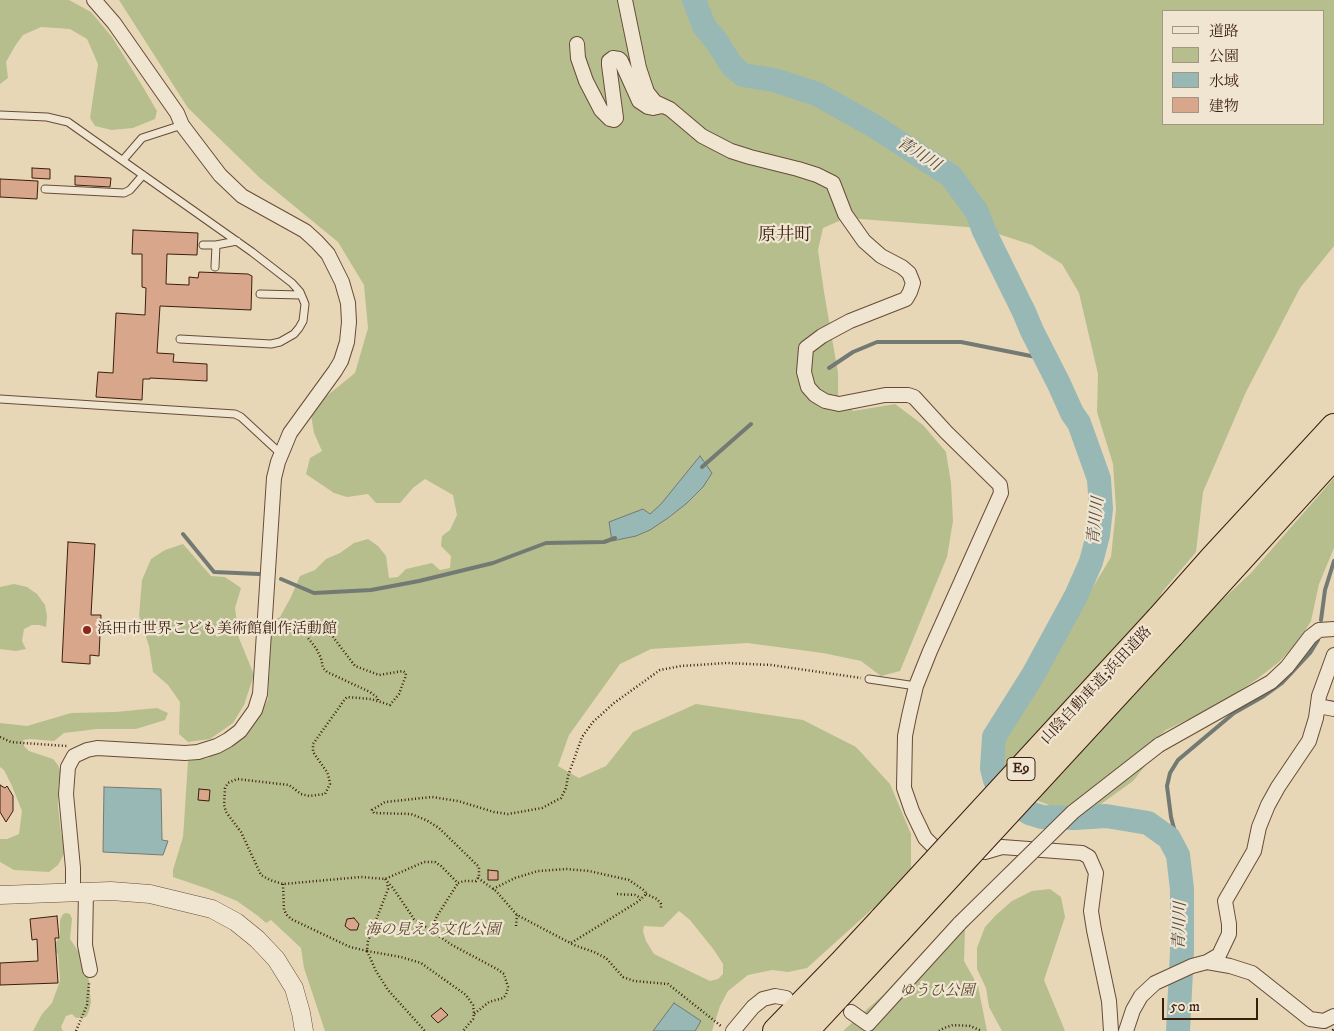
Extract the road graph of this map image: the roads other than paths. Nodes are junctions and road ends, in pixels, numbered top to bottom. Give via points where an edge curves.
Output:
1 (94, 0) edge
2 (625, 0) edge
3 (577, 44) dead end
4 (662, 106) junction
5 (0, 115) edge
6 (182, 125) junction
7 (122, 160) junction
8 (143, 175) junction
9 (44, 190) dead end
10 (237, 241) junction
11 (202, 245) dead end
12 (216, 245) junction
13 (215, 268) dead end
14 (260, 294) dead end
15 (301, 295) junction
16 (180, 339) dead end
17 (0, 399) edge
18 (1334, 408) edge
19 (1334, 427) edge
20 (281, 454) junction
21 (1334, 456) edge
22 (1213, 558) junction
23 (1165, 627) junction
24 (1334, 629) edge
25 (1334, 655) edge
26 (869, 679) road end
27 (916, 686) junction
28 (1318, 706) junction
29 (1334, 709) edge
30 (79, 892) junction
31 (0, 895) edge
32 (889, 931) junction
33 (1208, 962) junction
34 (90, 970) road end
35 (786, 998) dead end
36 (851, 1012) dead end
37 (1334, 1016) edge
38 (865, 1028) edge
39 (304, 1031) edge
40 (733, 1031) edge
41 (776, 1031) edge
42 (805, 1031) edge
43 (816, 1031) edge
44 (1111, 1031) edge
45 (1126, 1031) edge

1 - 6 street via 105,10 177,113
2 - 4 street via 644,84 655,102
3 - 4 street via 586,81 601,110 610,119 616,118 609,65 613,58 621,61 638,101 648,107
4 - 27 street via 702,136 731,151 805,171 833,183 845,214 864,241 880,256 909,273 913,283 906,299 850,321 811,343 806,348 804,372 808,387 825,401 839,404 885,394 914,397 1000,485 1001,493
5 - 7 lane via 47,117 68,122
6 - 7 lane via 142,138
6 - 20 street via 230,186 317,242 332,261 345,290 348,330 344,354 290,433
7 - 8 lane
8 - 9 lane via 124,193
8 - 10 lane
10 - 12 lane
10 - 15 lane via 292,283
11 - 12 lane
12 - 13 lane
14 - 15 lane
15 - 16 lane via 305,304 303,321 294,334 280,342
17 - 20 lane via 234,414
18 - 22 highway
19 - 22 highway, 山陰自動車道;浜田道路 / E9
20 - 30 street via 272,486 260,694 251,717 228,740 198,752 97,748 79,752 70,761 66,780 73,868
21 - 23 highway, 山陰自動車道;浜田道路 / E9
22 - 23 highway, 山陰自動車道;浜田道路 / E9
23 - 32 highway, 山陰自動車道;浜田道路 / E9, bridge
24 - 38 street, bridge via 1319,630 1271,682 1159,745 1073,812 960,923
25 - 28 street
26 - 27 lane
27 - 44 street via 905,736 904,788 925,838 934,847 985,852 1002,847 1082,853 1093,863 1096,873 1091,911 1109,1001
28 - 29 street
28 - 33 street via 1309,741 1268,805 1258,827 1254,851 1226,901 1229,924 1225,944 1220,955
30 - 31 street
30 - 34 street
30 - 39 street via 150,894 212,909 236,922 276,959 294,988
32 - 41 highway, 山陰自動車道;浜田道路 / E9 via 843,962
32 - 42 highway, 山陰自動車道;浜田道路 / E9
32 - 43 highway
33 - 37 street via 1252,973 1310,1019 1324,1021
33 - 45 street via 1155,983 1141,996
35 - 40 street via 763,999
36 - 38 street

